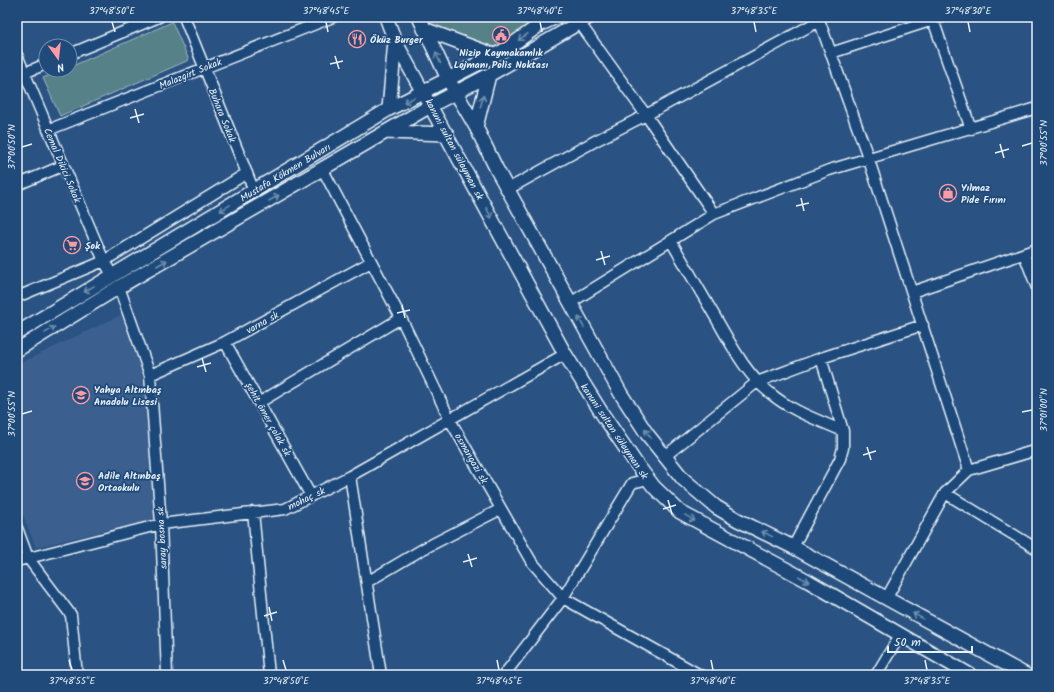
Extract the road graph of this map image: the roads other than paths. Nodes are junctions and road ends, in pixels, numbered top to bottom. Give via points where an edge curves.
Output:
1 (159, 17) edge
2 (184, 17) edge
3 (333, 17) edge
4 (386, 17) edge
5 (556, 17) edge
6 (936, 18) edge
7 (819, 19) edge
8 (584, 20) edge
9 (540, 21) edge
10 (422, 23) edge
11 (395, 41) junction
12 (78, 51) edge
13 (831, 53) junction
14 (17, 55) edge
15 (494, 55) junction
16 (203, 67) junction
17 (38, 68) edge
18 (21, 75) edge
19 (489, 75) junction
20 (448, 79) junction
21 (424, 92) junction
22 (457, 92) junction
23 (432, 105) junction
24 (1037, 108) edge
25 (389, 110) junction
26 (646, 116) junction
27 (476, 127) junction
28 (970, 128) junction
29 (48, 130) junction
30 (387, 132) junction
31 (448, 134) junction
32 (868, 158) junction
33 (62, 166) junction
34 (323, 170) junction
35 (247, 173) junction
36 (17, 185) edge
37 (508, 189) junction
38 (254, 191) junction
39 (714, 214) junction
40 (671, 241) junction
41 (1037, 249) edge
42 (1024, 254) junction
43 (104, 261) junction
44 (371, 262) junction
45 (112, 275) junction
46 (119, 287) junction
47 (1037, 288) edge
48 (912, 292) junction
49 (17, 297) edge
50 (570, 303) junction
51 (401, 318) junction
52 (923, 325) junction
53 (17, 332) edge
54 (225, 342) junction
55 (17, 350) edge
56 (565, 354) junction
57 (821, 358) junction
58 (150, 375) junction
59 (757, 382) junction
60 (260, 402) junction
61 (450, 420) junction
62 (842, 431) junction
63 (1037, 450) edge
64 (664, 457) junction
65 (969, 470) junction
66 (350, 476) junction
67 (648, 479) junction
68 (945, 493) junction
69 (311, 496) junction
70 (501, 509) junction
71 (253, 512) junction
72 (161, 524) junction
73 (17, 528) edge
74 (793, 547) junction
75 (1037, 549) edge
76 (28, 558) junction
77 (17, 561) edge
78 (367, 582) junction
79 (563, 598) junction
80 (886, 599) junction
81 (900, 635) junction
82 (77, 675) edge
83 (167, 675) edge
84 (269, 675) edge
85 (381, 675) edge
86 (504, 675) edge
87 (700, 675) edge
88 (876, 675) edge
89 (970, 675) edge
90 (1026, 675) edge

1 - 12 street
2 - 16 street, Buhara Sokak
3 - 16 street, Malazgirt Sokak
4 - 11 main road, kanuni sultan sülayman sk
5 - 9 main road, Mustafa Kökmen Bulvarı
6 - 13 street
6 - 28 street
7 - 13 street
7 - 26 street
8 - 19 main road
8 - 26 street
9 -> 15 main road, Mustafa Kökmen Bulvarı via 503,51
10 - 15 main road
20 -> 10 main road
11 - 21 main road, kanuni sultan sülayman sk
11 - 25 main road
13 - 32 street
14 - 18 street, Cemal Dikici Sokak
15 - 20 main road, Mustafa Kökmen Bulvarı
16 - 29 street, Malazgirt Sokak
16 - 35 street, Buhara Sokak
17 - 18 street
18 - 29 street, Cemal Dikici Sokak
19 - 22 main road
27 -> 19 main road
20 - 21 main road, Mustafa Kökmen Bulvarı
20 - 22 main road
21 - 23 main road, kanuni sultan sülayman sk
21 -> 25 main road, Mustafa Kökmen Bulvarı
22 - 23 main road
22 - 27 main road
23 - 30 main road
23 - 31 main road, kanuni sultan sülayman sk
24 - 28 street
25 - 38 main road, Mustafa Kökmen Bulvarı
26 - 37 street
26 - 39 street
27 - 37 main road
28 - 32 street
29 - 33 street, Cemal Dikici Sokak
30 - 31 main road
30 - 34 main road
31 -> 56 main road, kanuni sultan sülayman sk
32 - 39 street via 829,170
32 - 48 street
33 - 36 street
33 - 43 street, Cemal Dikici Sokak
34 - 44 street, osmangazi sk
46 -> 34 main road
35 - 38 street, Buhara Sokak
35 - 43 street
37 - 50 main road
38 -> 45 main road, Mustafa Kökmen Bulvarı
39 - 40 street
40 - 50 street
40 - 59 street via 738,357
41 - 42 street
42 - 47 street
42 - 48 street
43 - 45 street, Cemal Dikici Sokak
43 - 49 street
44 - 51 street, osmangazi sk
44 - 54 street, varna sk
45 -> 53 main road, Mustafa Kökmen Bulvarı
55 -> 46 main road
46 - 58 street, saray bosna sk
48 - 52 street
64 -> 50 main road via 622,394
51 - 60 street
51 - 61 street, osmangazi sk
52 - 57 street
52 - 65 street
54 - 58 street, varna sk
54 - 60 street, şehit ömer çolak sk
56 - 61 street, mohaç sk
56 - 67 main road, kanuni sultan sülayman sk via 603,415
57 - 59 street
57 - 62 street
58 - 72 street, saray bosna sk
59 - 62 street via 770,394 793,408
59 - 64 street
60 - 69 street, şehit ömer çolak sk
61 - 66 street, mohaç sk
61 - 70 street, osmangazi sk
62 - 74 street via 840,459
63 - 65 street
74 -> 64 main road via 716,507 683,479
65 - 68 street
66 - 69 street, mohaç sk
66 - 78 street
67 - 79 street via 632,483
67 -> 81 main road, kanuni sultan sülayman sk via 680,512 808,581
68 - 75 street
68 - 80 street
69 - 71 street, mohaç sk via 285,509
70 - 78 street via 423,549
70 - 79 street, osmangazi sk via 531,561
71 - 72 street, mohaç sk
71 - 84 street
72 - 76 street, mohaç sk
72 - 83 street, saray bosna sk
73 - 76 street
74 - 80 main road
76 - 77 street, mohaç sk
76 - 82 street via 71,616
78 - 85 street
79 - 86 street
79 - 87 street, osmangazi sk
90 -> 80 main road
81 - 88 street
81 - 89 main road, kanuni sultan sülayman sk

